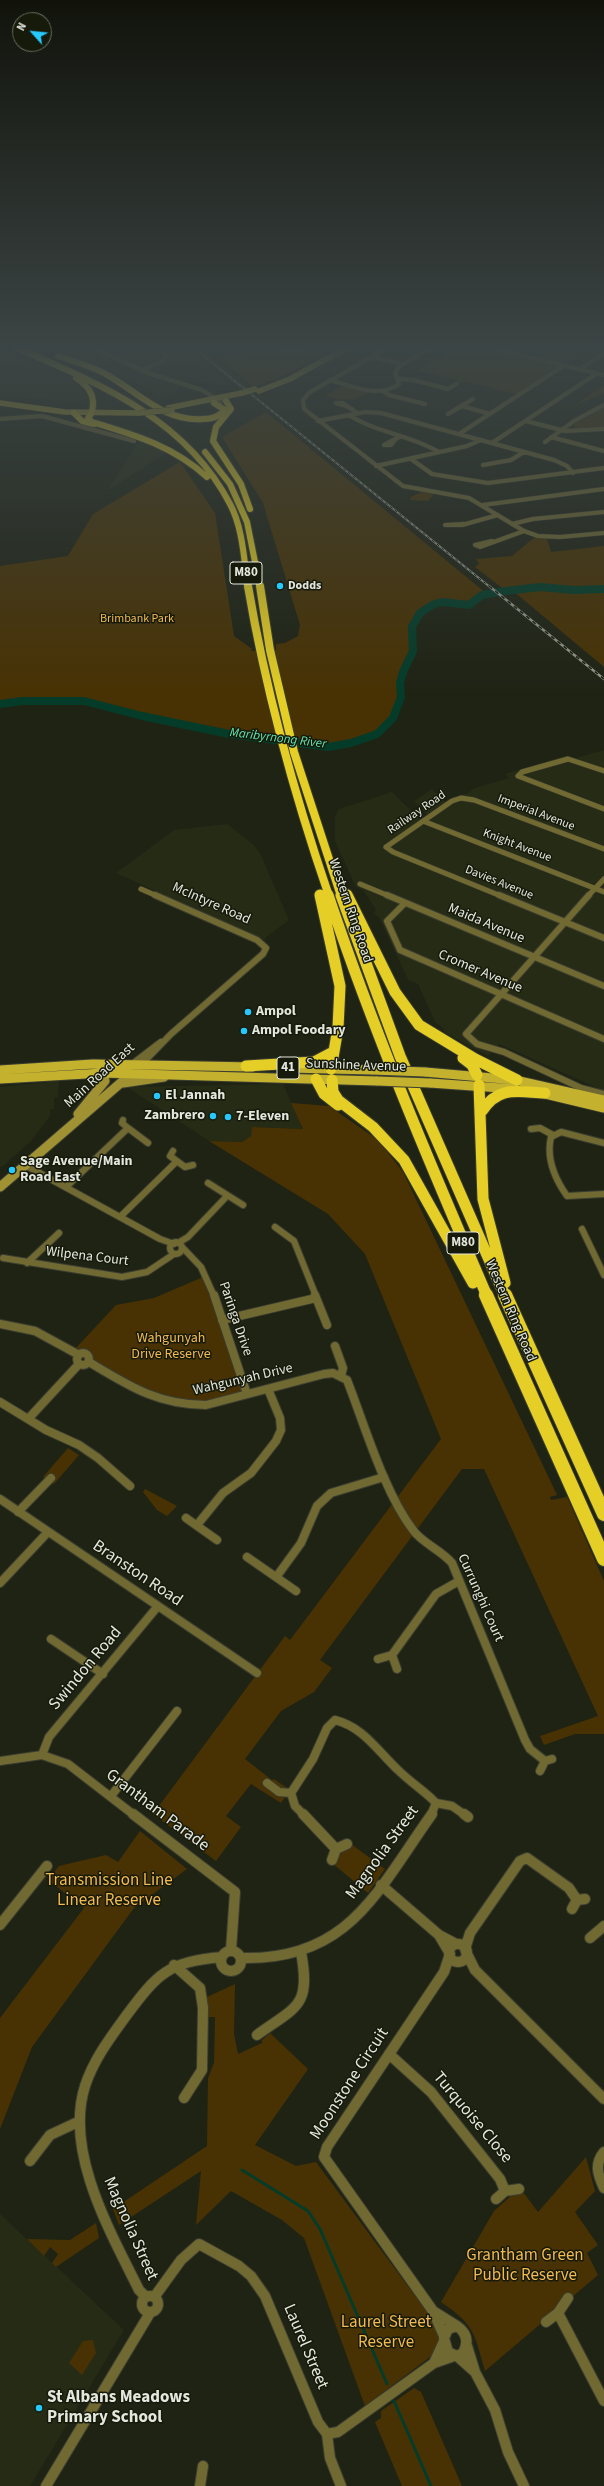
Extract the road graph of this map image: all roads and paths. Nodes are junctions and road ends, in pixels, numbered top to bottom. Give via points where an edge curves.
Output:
1 (191, 464) edge
2 (205, 464) edge
3 (215, 464) edge
4 (228, 464) edge
5 (373, 464) edge
6 (386, 464) edge
7 (418, 464) edge
8 (490, 464) edge
9 (563, 464) edge
10 (477, 465) dead end
11 (376, 466) junction
12 (604, 468) edge
13 (573, 473) junction
14 (604, 489) edge
15 (227, 498) junction
16 (483, 505) junction
17 (604, 512) edge
18 (498, 515) junction
19 (464, 524) dead end
20 (512, 524) junction
21 (524, 531) junction
22 (604, 533) edge
23 (492, 541) dead end
24 (255, 554) junction
25 (604, 771) edge
26 (461, 798) joint
27 (604, 809) edge
28 (423, 821) junction
29 (386, 847) joint
30 (604, 849) edge
31 (331, 867) junction
32 (318, 875) junction
33 (604, 879) edge
34 (360, 884) dead end
35 (141, 888) dead end
36 (596, 888) junction
37 (604, 892) edge
38 (404, 903) junction
39 (565, 922) junction
40 (604, 938) edge
41 (266, 948) joint
42 (533, 957) junction
43 (604, 986) edge
44 (500, 994) junction
45 (429, 1032) junction
46 (172, 1034) junction
47 (604, 1039) edge
48 (159, 1049) junction
49 (333, 1052) junction
50 (165, 1065) junction
51 (246, 1066) junction
52 (132, 1069) junction
53 (0, 1070) edge
54 (103, 1073) junction
55 (549, 1073) junction
56 (332, 1074) junction
57 (180, 1076) junction
58 (0, 1079) edge
59 (316, 1079) junction
60 (478, 1080) junction
61 (517, 1080) junction
62 (121, 1084) junction
63 (544, 1089) junction
64 (604, 1094) edge
65 (604, 1105) edge
66 (482, 1111) junction
67 (78, 1114) junction
68 (123, 1120) dead end
69 (373, 1127) junction
70 (128, 1128) junction
71 (531, 1129) dead end
72 (553, 1135) junction
73 (51, 1142) junction
74 (148, 1143) dead end
75 (604, 1143) edge
76 (173, 1151) dead end
77 (176, 1162) junction
78 (24, 1165) junction
79 (193, 1165) dead end
80 (208, 1183) dead end
81 (0, 1186) edge
82 (66, 1187) junction
83 (604, 1194) edge
84 (227, 1196) junction
85 (243, 1205) dead end
86 (120, 1217) junction
87 (275, 1227) dead end
88 (582, 1229) dead end
89 (59, 1233) dead end
90 (176, 1248) junction
91 (2, 1258) dead end
92 (27, 1263) junction
93 (604, 1275) edge
94 (316, 1298) junction
95 (222, 1320) junction
96 (0, 1324) edge
97 (327, 1325) dead end
98 (335, 1346) dead end
99 (510, 1351) junction
100 (79, 1360) junction
101 (538, 1372) junction
102 (341, 1376) junction
103 (268, 1389) junction
104 (247, 1394) junction
105 (0, 1402) edge
106 (29, 1418) junction
107 (384, 1477) junction
108 (51, 1478) dead end
109 (130, 1486) dead end
110 (0, 1499) edge
111 (18, 1512) junction
112 (604, 1514) edge
113 (186, 1518) dead end
114 (197, 1525) junction
115 (48, 1532) junction
116 (217, 1540) dead end
117 (247, 1557) dead end
118 (604, 1559) edge
119 (277, 1576) junction
120 (459, 1581) junction
121 (0, 1583) edge
122 (296, 1591) dead end
123 (158, 1606) junction
124 (51, 1639) dead end
125 (392, 1655) junction
126 (378, 1659) dead end
127 (397, 1669) dead end
128 (257, 1673) dead end
129 (103, 1674) junction
130 (177, 1711) dead end
131 (42, 1755) junction
132 (0, 1761) edge
133 (540, 1771) dead end
134 (267, 1784) dead end
135 (291, 1793) junction
136 (111, 1796) junction
137 (436, 1803) junction
138 (468, 1817) dead end
139 (347, 1844) dead end
140 (336, 1849) junction
141 (332, 1860) dead end
142 (47, 1866) dead end
143 (381, 1885) junction
144 (578, 1902) dead end
145 (0, 1925) edge
146 (602, 1932) edge
147 (590, 1938) dead end
148 (457, 1949) junction
149 (231, 1950) junction
150 (301, 1952) junction
151 (222, 1957) junction
152 (241, 1958) junction
153 (458, 1962) junction
154 (174, 1966) junction
155 (475, 1970) junction
156 (444, 1972) junction
157 (257, 2035) dead end
158 (389, 2054) junction
159 (184, 2098) dead end
160 (604, 2099) edge
161 (80, 2121) junction
162 (604, 2152) edge
163 (30, 2161) dead end
164 (604, 2188) edge
165 (519, 2189) dead end
166 (505, 2191) junction
167 (496, 2199) dead end
168 (568, 2298) dead end
169 (149, 2303) junction
170 (433, 2311) junction
171 (558, 2313) junction
172 (546, 2322) dead end
173 (456, 2326) junction
174 (444, 2338) junction
175 (467, 2346) junction
176 (455, 2356) junction
177 (434, 2363) junction
178 (475, 2372) junction
179 (604, 2401) edge
180 (327, 2434) junction
181 (204, 2466) dead end
182 (46, 2486) edge
183 (200, 2486) edge
184 (341, 2486) edge
185 (524, 2486) edge

1 - 15 highway
2 - 15 highway, M80
3 - 24 highway, Western Ring Road / M80 via 239,499
4 - 24 highway via 245,491 256,536
5 - 11 street
6 - 11 street
7 - 13 street via 432,474 488,482
8 - 10 street
9 - 13 street
11 - 16 street via 403,486 469,498
12 - 13 street
14 - 16 street
15 - 32 highway, M80 via 238,526 259,651 301,814 301,832
16 - 18 street
17 - 20 street via 532,519
18 - 19 street
18 - 20 street
20 - 21 street
21 - 22 street via 551,538
21 - 23 street
24 - 31 highway, Western Ring Road / M80 via 270,650 294,752
25 - 27 street via 568,759 524,771 518,776
26 - 28 street, Railway Road
26 - 30 street, Imperial Avenue via 474,800
28 - 29 street, Railway Road
28 - 36 street, Knight Avenue
29 - 39 street, Davies Avenue
31 - 45 highway via 395,992 409,1014
31 - 101 highway, Western Ring Road / M80 via 400,1056
32 - 49 highway via 340,986 338,1028
32 - 99 highway, Western Ring Road / M80 via 417,1136
33 - 36 street
34 - 38 street, Maida Avenue
35 - 41 street, McIntyre Road via 258,941
36 - 37 street, Knight Avenue
36 - 39 street
38 - 42 street, Maida Avenue
38 - 44 street, Cromer Avenue via 386,921 399,949
39 - 40 street, Davies Avenue
39 - 42 street
41 - 46 street, Main Road East via 261,956
42 - 43 street, Maida Avenue
42 - 44 street
44 - 47 street, Cromer Avenue
44 - 55 street via 468,1030 466,1037
45 - 60 highway via 439,1044 469,1062
45 - 61 highway via 496,1071
46 - 48 street, Main Road East
46 - 52 street, Main Road East
48 - 50 street, Main Road East via 158,1058
48 - 52 street, Main Road East
49 - 51 highway via 310,1063 260,1063
49 - 56 highway
50 - 51 main road, Sunshine Avenue / 41
50 - 52 main road, Sunshine Avenue / 41
51 - 56 main road, Sunshine Avenue / 41
52 - 53 main road, Sunshine Avenue / 41 via 68,1065
52 - 54 main road, Sunshine Avenue / 41
52 - 57 main road, Sunshine Avenue / 41
52 - 62 main road, Main Road East
52 - 67 main road, Main Road East
54 - 58 main road, Sunshine Avenue / 41
54 - 67 main road via 106,1079 104,1084 84,1104
55 - 63 street
55 - 64 street
56 - 59 main road, Sunshine Avenue / 41
56 - 60 main road, Sunshine Avenue / 41, bridge via 377,1081 430,1083
56 - 60 main road, Sunshine Avenue / 41, bridge via 373,1070 425,1072
56 - 69 highway via 333,1092 338,1100
57 - 59 main road, Sunshine Avenue / 41
57 - 62 main road
59 - 69 highway via 327,1097
60 - 61 main road, Sunshine Avenue / 41
60 - 63 main road, Sunshine Avenue / 41
60 - 66 highway
61 - 63 main road, Sunshine Avenue / 41
62 - 73 main road, Main Road East
63 - 65 main road, 41
63 - 65 main road, Sunshine Avenue / 41 via 591,1104
63 - 66 highway via 501,1092 490,1097
66 - 101 highway via 481,1187 485,1211 511,1303
67 - 73 main road, Main Road East
68 - 70 street via 122,1123
69 - 99 highway via 396,1150 409,1168
70 - 74 street
70 - 82 street
71 - 72 street via 540,1128
72 - 75 street via 566,1132
72 - 83 street via 550,1140 552,1162 568,1197
73 - 78 main road, Main Road East
76 - 77 street via 170,1156
77 - 79 street via 185,1167
77 - 86 street
78 - 81 main road, Main Road East
78 - 82 street, Paringa Drive
80 - 84 street
82 - 86 street, Paringa Drive
84 - 85 street
84 - 90 street, Wilpena Court
86 - 90 street, Paringa Drive
87 - 94 street via 294,1241
88 - 93 street
89 - 92 street
90 - 92 street, Wilpena Court via 166,1260 147,1272 122,1277
90 - 95 street, Paringa Drive via 191,1258 206,1274
91 - 92 street, Wilpena Court
94 - 95 street
94 - 97 street
95 - 104 street, Paringa Drive
96 - 100 street via 35,1331
98 - 102 street, Currunghi Court via 343,1368
99 - 118 highway, Western Ring Road / M80
100 - 104 street, Wahgunyah Drive via 87,1354 89,1362 145,1395 171,1404 206,1405
100 - 106 street
101 - 112 highway, Western Ring Road / M80
102 - 103 street, Wahgunyah Drive via 333,1373 324,1374
102 - 107 street, Currunghi Court via 347,1380
103 - 104 street, Wahgunyah Drive
103 - 114 street via 280,1418 281,1430 276,1442 251,1473 223,1493
105 - 106 street
106 - 109 street via 98,1458
107 - 119 street via 345,1488 317,1506 301,1543
107 - 120 street, Currunghi Court via 404,1519 414,1532 443,1553 452,1563
108 - 111 street
110 - 111 street, Branston Road
111 - 115 street, Branston Road
113 - 114 street
114 - 116 street
115 - 121 street
115 - 123 street, Branston Road
117 - 119 street
119 - 122 street
120 - 125 street via 436,1594
120 - 133 street, Currunghi Court via 525,1740 530,1749 548,1760
123 - 128 street, Branston Road
123 - 129 street, Swindon Road
124 - 129 street
125 - 126 street
125 - 127 street
129 - 131 street, Swindon Road via 49,1736
130 - 136 street
131 - 132 street, Grantham Parade
131 - 136 street, Grantham Parade via 68,1764
134 - 135 street via 279,1792
135 - 137 street, Magnolia Street via 313,1759 327,1728 335,1720 344,1721 379,1748 394,1767 428,1793
135 - 140 street via 295,1806
136 - 149 street, Grantham Parade via 234,1892
137 - 138 street via 452,1806
137 - 143 street, Magnolia Street via 434,1812
139 - 140 street
140 - 141 street
142 - 145 street
143 - 148 street
143 - 150 street, Magnolia Street via 342,1930
144 - 148 street, Moonstone Circuit via 569,1888 527,1858 520,1861
146 - 147 street
148 - 153 street, Moonstone Circuit via 465,1958
148 - 155 street
148 - 156 street, Moonstone Circuit
149 - 151 street
149 - 152 street via 237,1952
150 - 152 street, Magnolia Street via 283,1956
150 - 157 street via 307,1981 306,1993 289,2014
151 - 152 street via 223,1966 231,1972 240,1966
151 - 154 street, Magnolia Street via 195,1959
153 - 155 street
153 - 156 street, Moonstone Circuit
154 - 159 street via 200,1988 203,2008 202,2070
154 - 161 street, Magnolia Street via 169,1967 149,1985 97,2058 87,2082
155 - 160 street
156 - 158 street, Moonstone Circuit
158 - 166 street, Turquoise Close via 431,2092 500,2179
158 - 170 street, Moonstone Circuit via 327,2147 324,2158
161 - 163 street via 63,2126 52,2133 40,2144
161 - 169 street, Magnolia Street via 86,2166 101,2212 139,2290
162 - 164 street via 597,2163 597,2175
165 - 166 street
166 - 167 street
168 - 171 street
169 - 180 street, Laurel Street via 189,2249 199,2244 239,2266 252,2276 265,2296 318,2422
169 - 182 street, Laurel Street via 141,2325
170 - 173 street, Moonstone Circuit
170 - 174 street, Moonstone Circuit
171 - 172 street
171 - 179 street
173 - 174 street via 448,2329
173 - 175 street via 465,2332
174 - 176 street via 446,2349
174 - 177 street
175 - 176 street via 463,2353
175 - 178 street
176 - 177 street
176 - 178 street
177 - 180 street via 338,2432
178 - 185 street via 495,2410 508,2452
180 - 184 street via 330,2458
181 - 183 street

